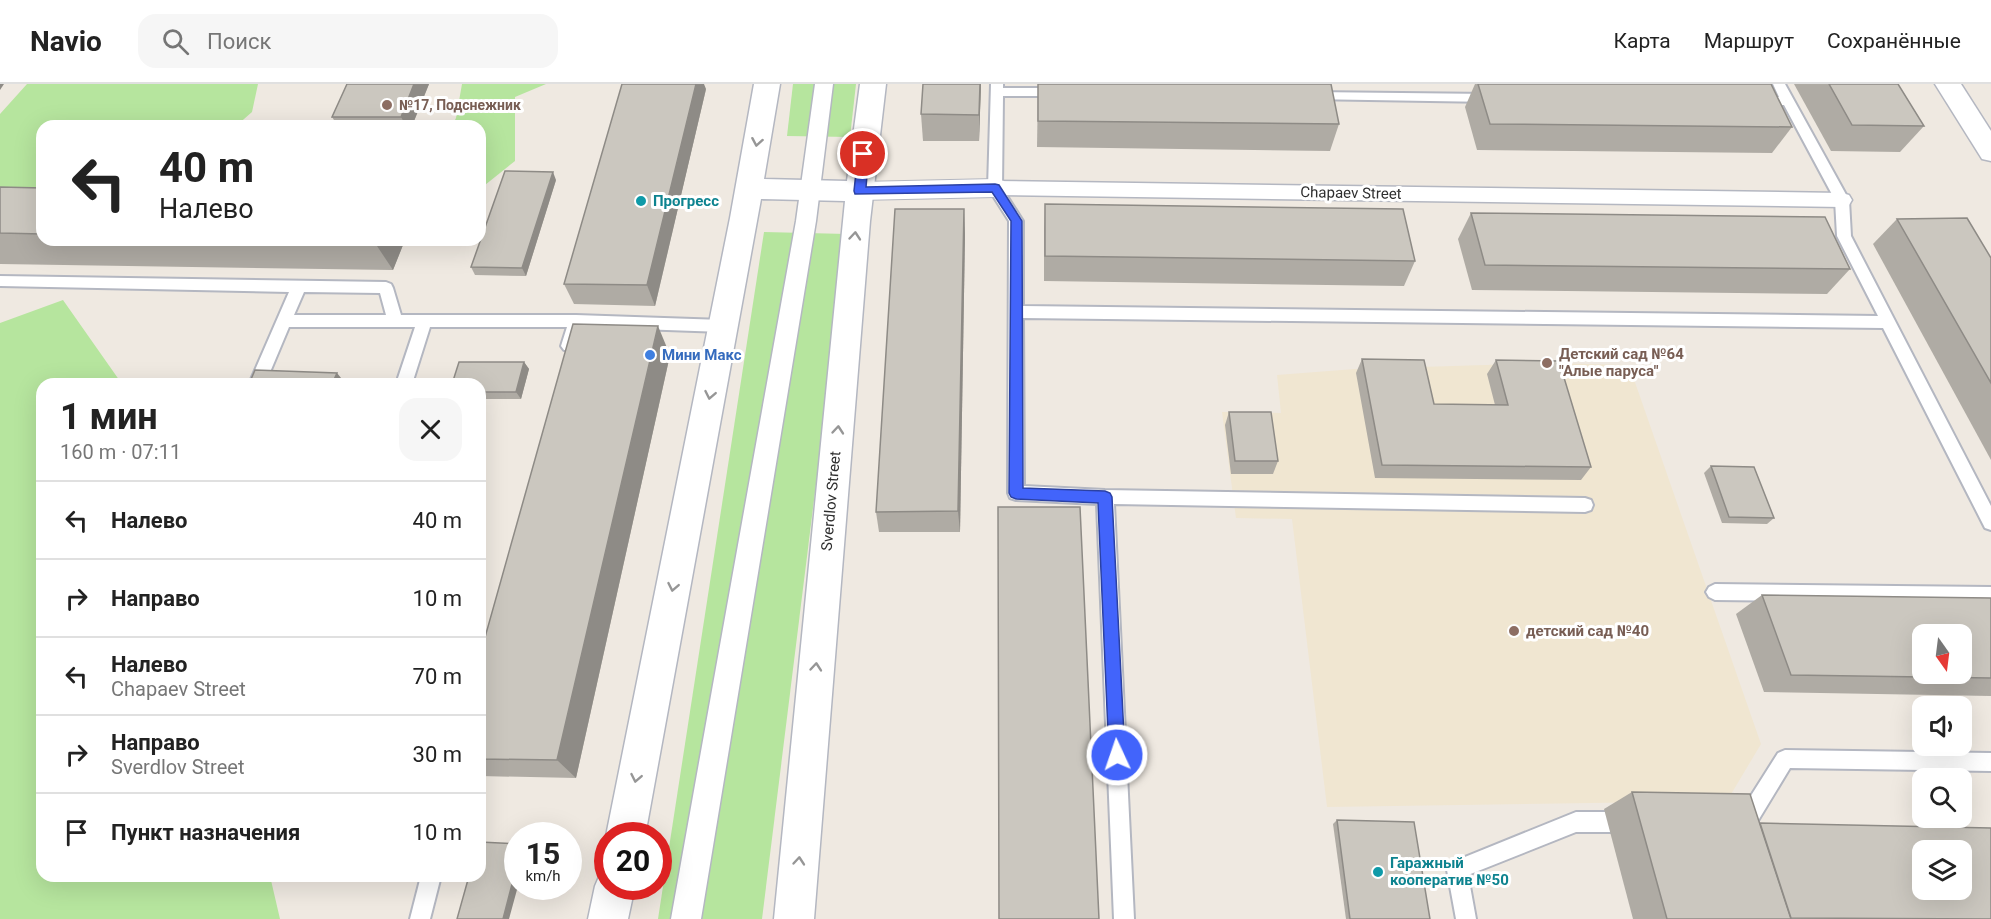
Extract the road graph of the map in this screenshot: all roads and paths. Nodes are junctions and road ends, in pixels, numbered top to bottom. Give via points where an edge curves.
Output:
1 (767, 84) edge
2 (824, 84) edge
3 (873, 84) edge
4 (1779, 84) edge
5 (1948, 84) edge
6 (997, 88) edge
7 (1068, 93) edge
8 (1299, 96) edge
9 (1509, 98) edge
10 (1745, 101) edge
11 (1788, 101) junction
12 (1991, 152) edge
13 (995, 188) junction
14 (749, 189) junction
15 (811, 191) junction
16 (860, 191) junction
17 (1842, 200) junction
18 (0, 281) edge
19 (299, 286) junction
20 (1017, 312) junction
21 (395, 320) junction
22 (284, 321) junction
23 (424, 321) junction
24 (576, 321) junction
25 (1888, 322) junction
26 (723, 326) junction
27 (566, 358) edge
28 (259, 378) edge
29 (406, 378) edge
30 (1105, 497) junction
31 (1585, 506) dead end
32 (1991, 523) edge
33 (1714, 592) dead end
34 (1991, 595) edge
35 (1991, 762) edge
36 (627, 822) edge
37 (1644, 822) edge
38 (1724, 822) edge
39 (429, 882) edge
40 (612, 900) edge
41 (420, 919) edge
42 (608, 919) edge
43 (686, 919) edge
44 (794, 919) edge
45 (1124, 919) edge
46 (1466, 919) edge

1 -> 14 street
2 - 15 street
3 - 16 street, Sverdlov Street
4 - 11 lane
5 - 12 street
6 - 7 lane
6 - 13 lane
8 - 9 lane
10 - 11 lane
11 - 17 lane
13 - 16 street, Chapaev Street
13 - 17 street, Chapaev Street
13 - 20 lane via 1016,221
14 - 15 street
14 - 26 street
15 - 16 street
15 - 43 street
44 -> 16 street, Sverdlov Street
17 - 25 lane via 1844,236
18 - 19 lane
19 - 21 lane via 386,288
19 - 22 lane
20 - 25 lane
20 - 30 lane via 1016,493
21 - 22 lane
21 - 23 lane
22 - 28 lane
23 - 24 lane
23 - 29 lane
24 - 26 lane
24 - 27 lane
25 - 32 lane
26 -> 36 street
30 - 31 lane
30 - 45 lane
33 - 34 lane
35 - 38 lane via 1785,759 1746,822
37 - 46 lane via 1576,822 1457,870
39 - 41 lane
40 - 42 street

